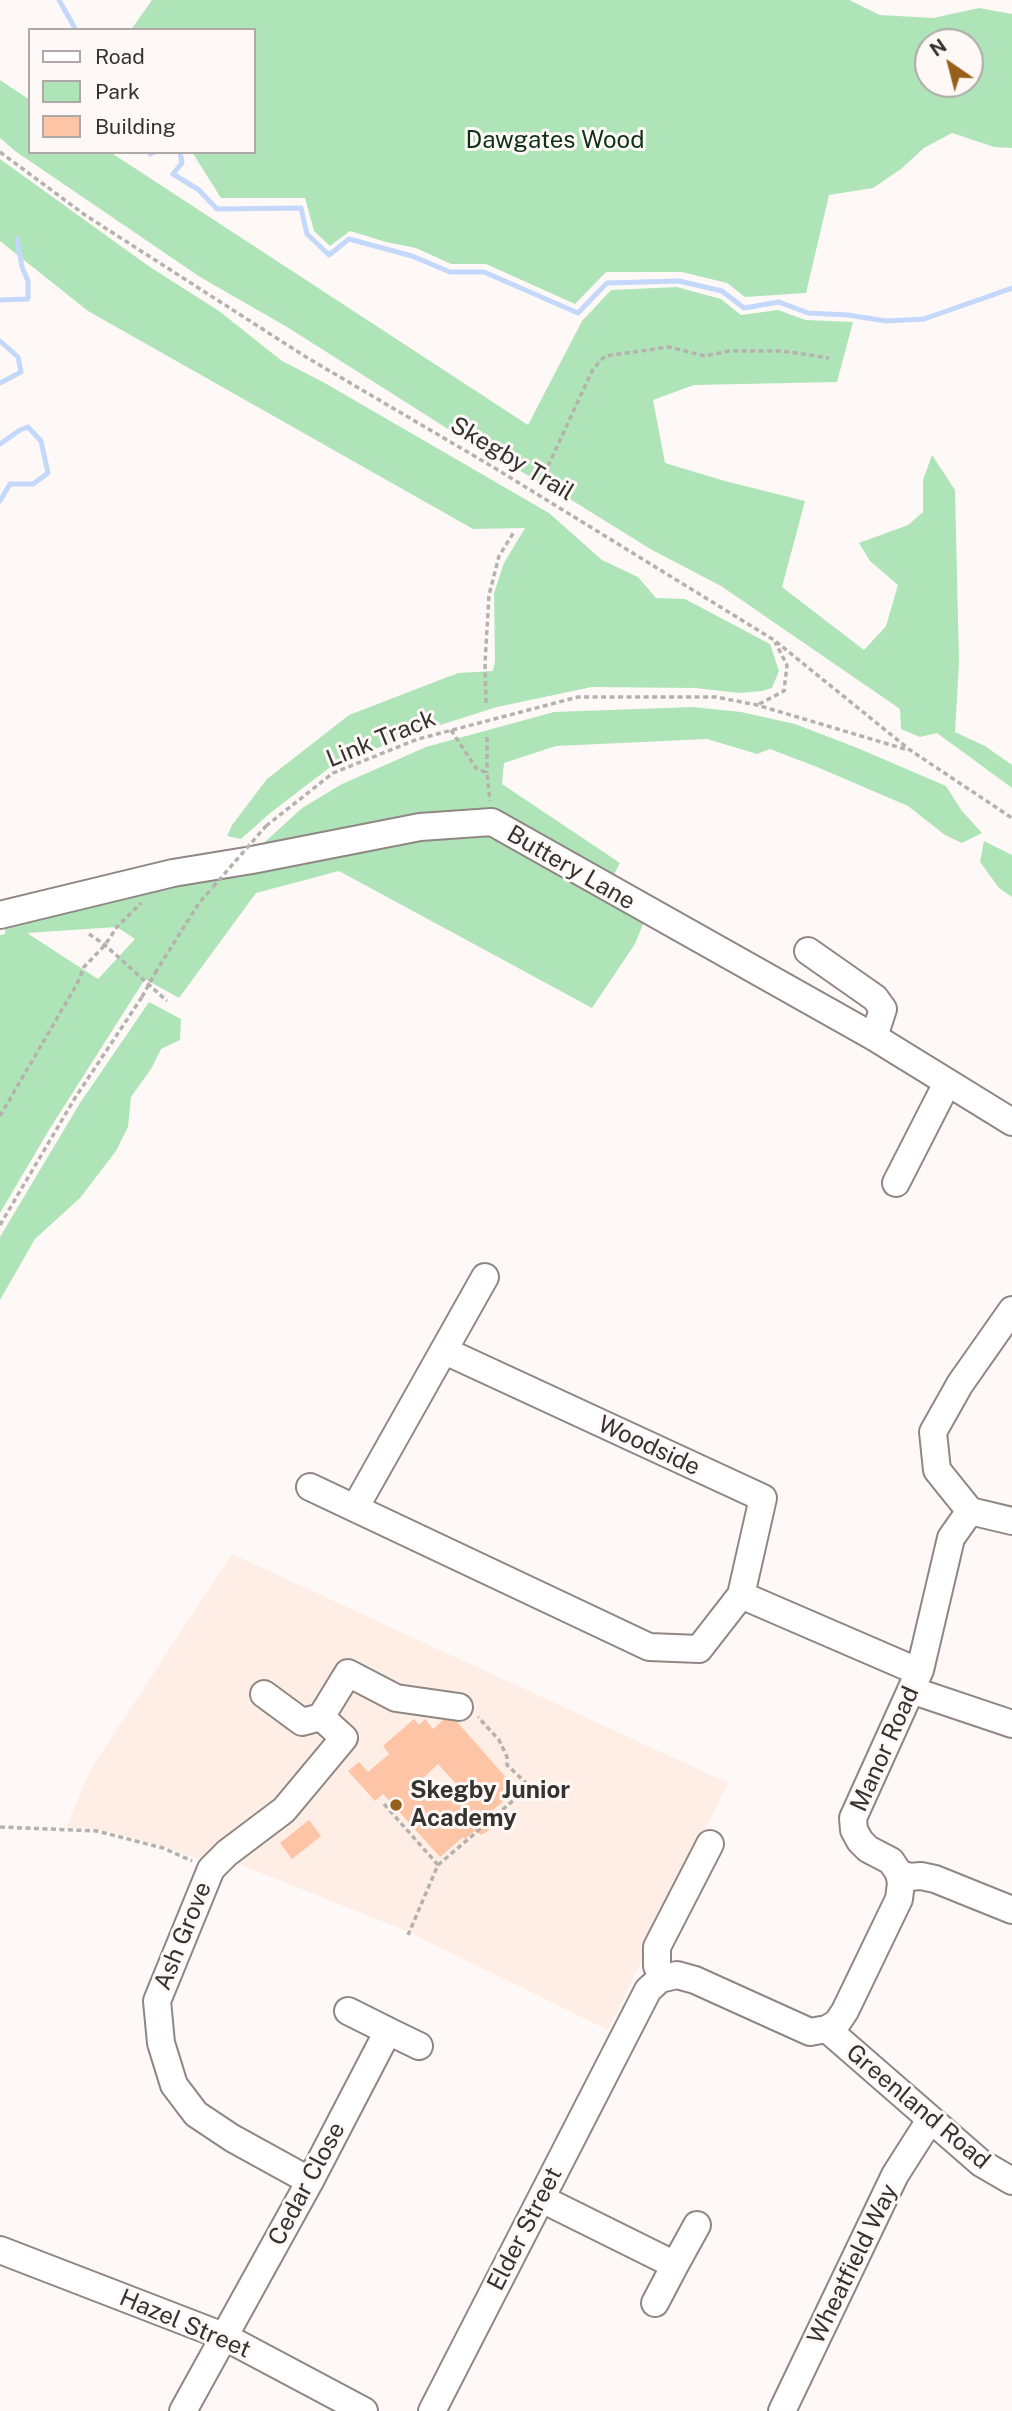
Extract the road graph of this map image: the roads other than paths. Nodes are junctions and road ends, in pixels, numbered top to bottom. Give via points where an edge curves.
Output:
1 (0, 915) edge
2 (808, 951) dead end
3 (874, 1037) junction
4 (947, 1083) junction
5 (1012, 1122) edge
6 (896, 1183) dead end
7 (485, 1277) dead end
8 (1012, 1310) edge
9 (444, 1351) junction
10 (310, 1487) dead end
11 (355, 1508) junction
12 (970, 1511) junction
13 (1012, 1521) edge
14 (741, 1595) junction
15 (915, 1680) junction
16 (264, 1694) dead end
17 (459, 1707) road end
18 (321, 1717) junction
19 (1012, 1724) edge
20 (710, 1844) dead end
21 (899, 1873) junction
22 (1012, 1910) edge
23 (663, 1978) junction
24 (348, 2011) dead end
25 (827, 2029) junction
26 (388, 2031) junction
27 (419, 2046) dead end
28 (930, 2120) junction
29 (310, 2181) junction
30 (1012, 2181) edge
31 (542, 2199) junction
32 (697, 2225) dead end
33 (0, 2250) edge
34 (675, 2265) junction
35 (655, 2303) dead end
36 (223, 2336) junction
37 (183, 2411) edge
38 (365, 2411) edge
39 (432, 2411) edge
40 (782, 2411) edge

1 - 3 street, Buttery Lane via 173,873 420,827 492,822
2 - 3 street via 876,998 883,1009
3 - 4 street, Buttery Lane
4 - 5 street, Buttery Lane
4 - 6 street
7 - 9 street
8 - 12 street via 933,1432 937,1470
9 - 11 street
9 - 14 street, Woodside via 763,1498
10 - 11 street, Woodside
11 - 14 street, Woodside via 649,1647 699,1649
12 - 13 street
12 - 15 street, Manor Road via 951,1538
14 - 15 street via 911,1668
15 - 19 street
15 - 21 street, Manor Road via 853,1818 860,1841 891,1861
16 - 18 street via 302,1722
17 - 18 street via 396,1698 348,1673
18 - 29 street, Ash Grove via 344,1738 284,1810 211,1869 157,2001 161,2043 174,2085 196,2114
20 - 23 street via 657,1947 657,1966
21 - 22 street via 934,1879
21 - 25 street via 899,1899 845,2011
23 - 25 street via 677,1975 695,1980 810,2032
23 - 31 street, Elder Street via 648,1990
24 - 26 street
25 - 28 street, Greenland Road
26 - 27 street
26 - 29 street, Cedar Close
28 - 30 street, Greenland Road via 981,2163
28 - 40 street, Wheatfield Way via 895,2175
29 - 36 street, Cedar Close
31 - 34 street
31 - 39 street, Elder Street
32 - 34 street
33 - 36 street, Hazel Street
34 - 35 street
36 - 37 street, Cedar Close
36 - 38 street, Hazel Street

